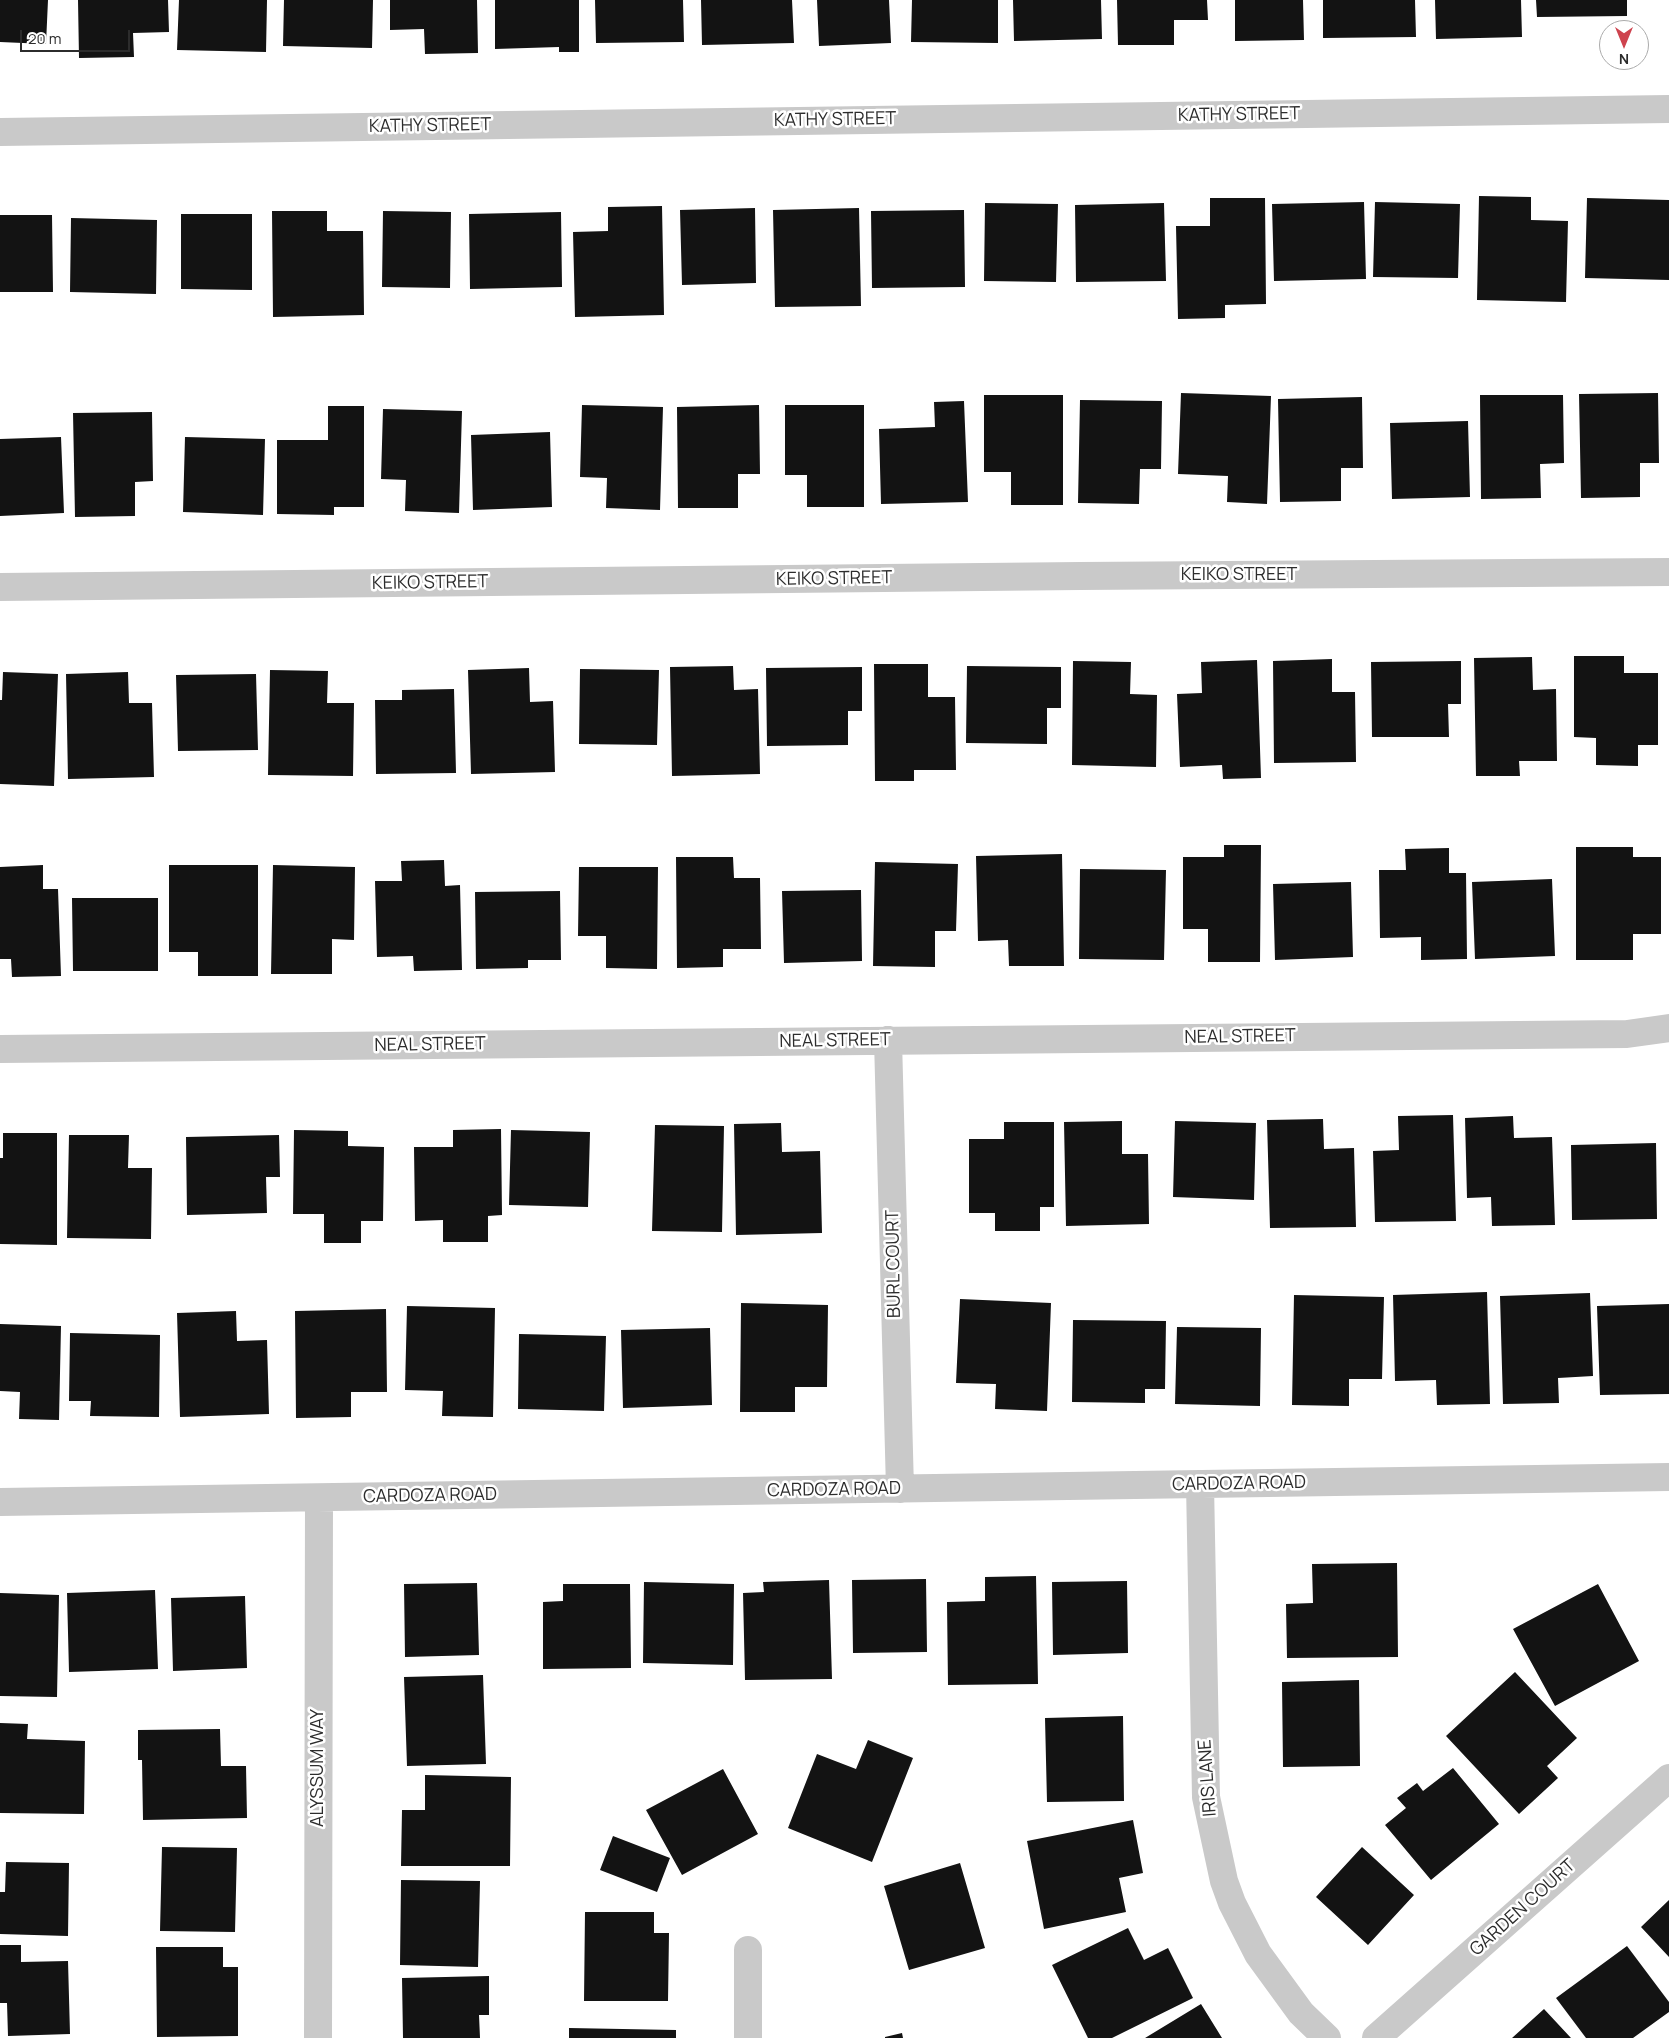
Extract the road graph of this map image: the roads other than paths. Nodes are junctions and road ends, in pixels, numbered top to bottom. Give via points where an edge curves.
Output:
1 (1669, 108) edge
2 (0, 132) edge
3 (1669, 572) edge
4 (0, 588) edge
5 (1669, 1028) edge
6 (888, 1040) junction
7 (0, 1049) edge
8 (1669, 1478) edge
9 (1200, 1484) junction
10 (900, 1488) junction
11 (319, 1498) junction
12 (0, 1502) edge
13 (1669, 1778) edge
14 (748, 1950) dead end
15 (318, 2038) edge
16 (748, 2038) edge
17 (1327, 2038) edge
18 (1376, 2038) edge

1 - 2 street, KATHY STREET
3 - 4 street, KEIKO STREET
5 - 6 street, NEAL STREET via 1628,1034
6 - 7 street, NEAL STREET
6 - 10 street, BURL COURT
8 - 9 street, CARDOZA ROAD
9 - 10 street, CARDOZA ROAD
9 - 17 street, IRIS LANE via 1206,1797 1224,1881 1258,1954 1301,2013
10 - 11 street, CARDOZA ROAD
11 - 12 street, CARDOZA ROAD
11 - 15 street, ALYSSUM WAY
13 - 18 street, GARDEN COURT
14 - 16 street

